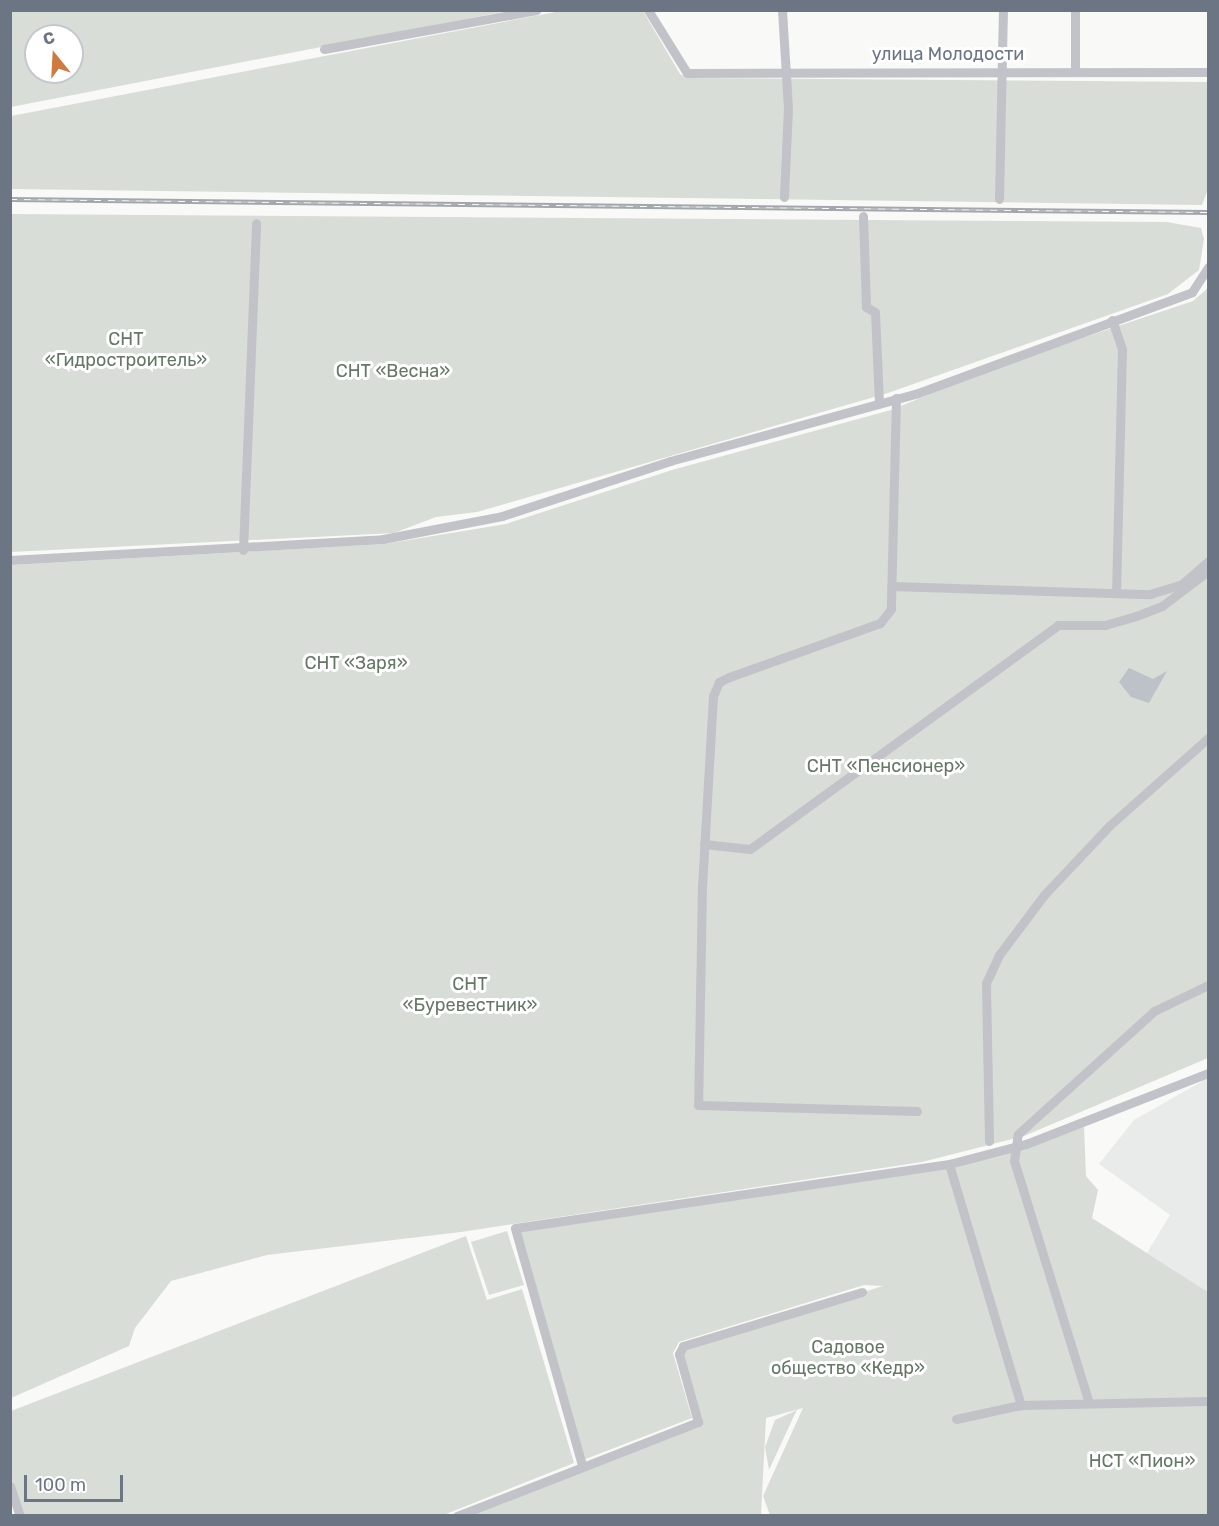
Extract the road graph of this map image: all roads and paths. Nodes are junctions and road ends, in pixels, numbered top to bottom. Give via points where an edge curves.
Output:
1 (536, 10) edge
2 (648, 10) edge
3 (782, 10) edge
4 (1003, 10) edge
5 (1076, 10) edge
6 (324, 49) dead end
7 (782, 71) junction
8 (1004, 71) junction
9 (1075, 71) junction
10 (1209, 72) edge
11 (784, 197) dead end
12 (999, 198) dead end
13 (863, 216) dead end
14 (256, 223) dead end
15 (1209, 267) edge
16 (1112, 320) junction
17 (896, 398) junction
18 (879, 403) junction
19 (243, 550) junction
20 (10, 560) edge
21 (1209, 561) edge
22 (1209, 571) edge
23 (891, 586) junction
24 (1116, 592) junction
25 (1209, 738) edge
26 (704, 844) junction
27 (1209, 985) edge
28 (1209, 1073) edge
29 (917, 1111) dead end
30 (988, 1141) dead end
31 (1017, 1144) junction
32 (949, 1164) junction
33 (862, 1292) dead end
34 (1209, 1401) edge
35 (1089, 1404) junction
36 (1021, 1405) junction
37 (956, 1419) dead end
38 (582, 1465) junction
39 (10, 1486) edge
40 (20, 1515) edge
41 (457, 1515) edge

1 - 6 street
2 - 7 street, улица Молодости via 687,73
3 - 7 street
4 - 8 street
5 - 9 street
7 - 8 street, улица Молодости
7 - 11 street via 788,108
8 - 9 street, улица Молодости
8 - 12 street
9 - 10 street, улица Молодости
13 - 18 street via 866,307 875,312
14 - 19 street
15 - 16 street via 1192,292
16 - 17 street
16 - 24 street via 1122,349
17 - 18 street
17 - 23 street
18 - 19 street via 463,525 383,538
19 - 20 street
21 - 24 street via 1171,587 1150,594
22 - 26 street via 1162,606 1136,616 1105,625 1058,625 1037,637 750,849
23 - 24 street
23 - 26 street via 891,609 880,622 718,682
25 - 30 street via 1110,825 1044,895 999,955 986,983
26 - 29 street via 698,1105
27 - 31 street via 1154,1011 1037,1111 1022,1127
28 - 31 street via 1140,1103
31 - 32 street
31 - 35 street via 1014,1161
32 - 36 street
32 - 38 street via 515,1228
33 - 38 street via 683,1346 679,1354 698,1422
34 - 35 street
35 - 36 street
36 - 37 street
38 - 41 street
39 - 40 street

